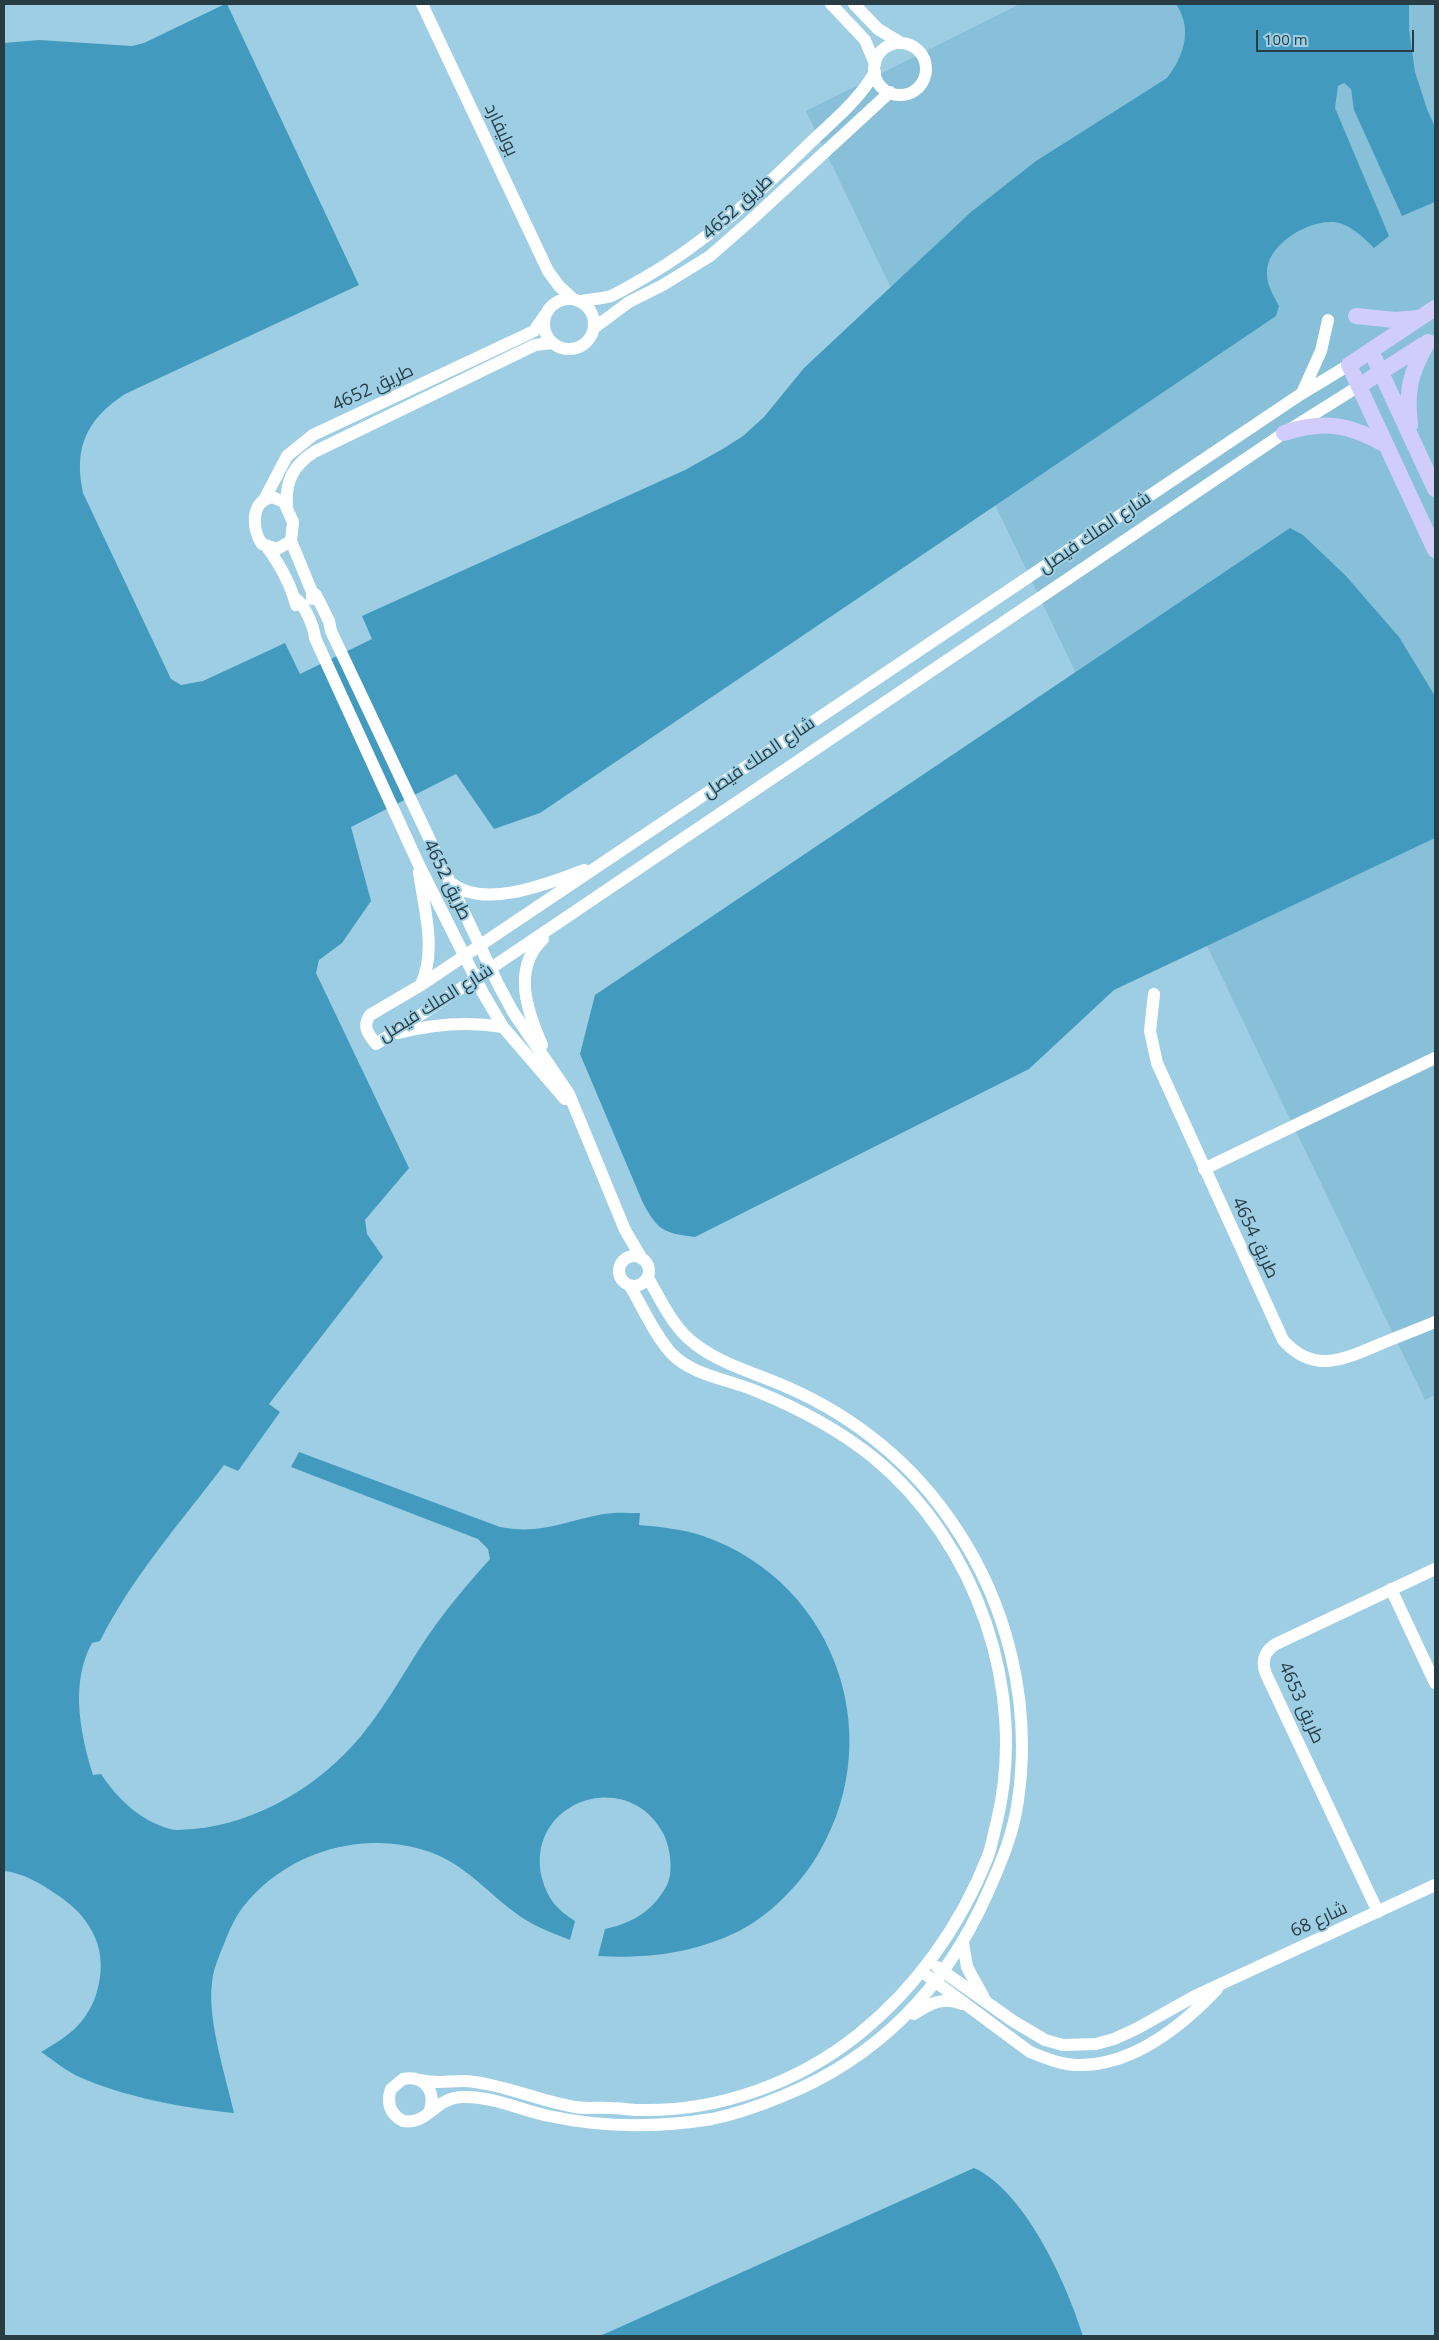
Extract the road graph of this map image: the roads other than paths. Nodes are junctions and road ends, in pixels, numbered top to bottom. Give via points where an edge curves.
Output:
1 (422, 4) edge
2 (831, 4) edge
3 (854, 4) edge
4 (901, 42) junction
5 (875, 68) junction
6 (890, 92) junction
7 (548, 271) junction
8 (577, 300) junction
9 (1435, 308) edge
10 (546, 312) junction
11 (1356, 316) dead end
12 (1421, 318) junction
13 (1328, 320) dead end
14 (594, 328) junction
15 (1432, 339) edge
16 (552, 343) junction
17 (1371, 351) junction
18 (1349, 365) junction
19 (1381, 373) junction
20 (1359, 386) junction
21 (1301, 394) junction
22 (1284, 433) junction
23 (1412, 440) junction
24 (1386, 445) junction
25 (1435, 489) edge
26 (264, 500) junction
27 (287, 506) junction
28 (291, 542) junction
29 (267, 547) junction
30 (1435, 550) edge
31 (418, 863) junction
32 (600, 865) junction
33 (449, 882) junction
34 (560, 924) junction
35 (481, 945) junction
36 (465, 955) junction
37 (491, 968) junction
38 (476, 978) junction
39 (421, 985) junction
40 (1154, 994) dead end
41 (503, 1026) junction
42 (386, 1037) junction
43 (1435, 1058) edge
44 (550, 1064) junction
45 (579, 1119) junction
46 (1204, 1169) junction
47 (625, 1230) junction
48 (626, 1259) junction
49 (642, 1259) junction
50 (648, 1278) junction
51 (630, 1286) junction
52 (1435, 1322) edge
53 (1435, 1569) edge
54 (1391, 1590) junction
55 (1435, 1683) edge
56 (1435, 1885) edge
57 (1378, 1912) junction
58 (963, 1942) junction
59 (925, 1966) junction
60 (940, 1977) junction
61 (1218, 1987) junction
62 (988, 2004) junction
63 (965, 2005) junction
64 (893, 2028) junction
65 (418, 2079) junction
66 (430, 2110) junction

1 - 7 street, بوليفارد
2 - 5 street via 865,40
3 - 4 street via 878,29
4 - 5 street via 883,49
4 - 6 street via 919,50 924,58 925,77 910,93
5 - 6 street via 882,87
5 - 8 street, طريق 4652 via 868,83 851,103 773,179 702,240 623,290 609,296
6 - 14 street, طريق 4652 via 710,256 629,302
7 - 8 street, بوليفارد via 559,286
7 - 10 street, بوليفارد via 552,290
8 - 10 street via 558,301
8 - 14 street via 589,308 594,317
9 - 12 main road, شارع الملك فيصل
10 - 16 street via 543,326
10 - 26 street, طريق 4652 via 530,334 299,444 278,469
11 - 12 main road via 1395,320
12 - 17 main road, شارع الملك فيصل
13 - 21 street via 1315,366
14 - 16 street via 590,338 578,347 562,348
15 - 19 main road, شارع الملك فيصل
15 - 23 main road via 1416,362 1410,378 1408,399
16 - 27 street, طريق 4652 via 536,345 314,452 302,460 293,473 287,488
17 - 18 main road, شارع الملك فيصل
17 - 19 main road
18 - 20 main road
18 - 21 street, شارع الملك فيصل
19 - 20 main road, شارع الملك فيصل
19 - 23 main road
20 - 22 street, شارع الملك فيصل
20 - 24 main road
21 - 32 street, شارع الملك فيصل
22 - 24 main road via 1304,427 1340,426 1367,434
22 - 34 street, شارع الملك فيصل
23 - 25 main road
24 - 30 main road
26 - 27 street via 277,498
26 - 29 street via 256,514 255,527 259,539
27 - 28 street via 293,522
28 - 29 street via 282,548
28 - 33 street, طريق 4652
29 - 31 street, طريق 4652 via 313,627 314,638
31 - 36 street, طريق 4652
31 - 39 street via 429,948 429,961
32 - 33 street via 536,887 508,892 460,891
32 - 35 street, شارع الملك فيصل
33 - 35 street, طريق 4652
34 - 37 street, شارع الملك فيصل
34 - 44 street via 535,946 528,960 524,984 528,1008
35 - 36 street, شارع الملك فيصل
35 - 37 street, طريق 4652
36 - 38 street, طريق 4652
36 - 39 street, شارع الملك فيصل
37 - 38 street, شارع الملك فيصل
37 - 44 street, طريق 4652 via 513,1012
38 - 41 street, طريق 4652
38 - 42 street, شارع الملك فيصل
39 - 42 street, شارع الملك فيصل via 370,1015 367,1032 376,1044
40 - 46 street, طريق 4654 via 1150,1019 1154,1053
41 - 42 street via 443,1025
41 - 45 street, طريق 4652
43 - 46 street
44 - 45 street, طريق 4652 via 569,1094
45 - 47 street, طريق 4652
46 - 52 street, طريق 4654 via 1283,1340 1295,1352 1318,1361 1336,1361
47 - 48 street via 628,1244
47 - 49 street
48 - 49 street via 634,1256
48 - 51 street via 620,1274
49 - 50 street via 649,1269
50 - 51 street via 639,1286
50 - 58 street via 677,1326 692,1343 824,1405 884,1445 926,1488 952,1521 984,1577 998,1609 1018,1686 1021,1780 1018,1806 1003,1859
51 - 59 street via 672,1353 689,1367 734,1382 814,1417 874,1459 914,1497 968,1578 995,1656 1006,1729 1005,1773 989,1854 955,1925
53 - 54 street, طريق 4653
54 - 55 street
54 - 57 street, طريق 4653 via 1272,1646 1265,1654 1263,1664
56 - 57 street, شارع 68
57 - 61 street, شارع 68
58 - 60 street
58 - 62 street via 967,1967
59 - 60 street
59 - 65 street via 880,2017 821,2062 749,2094 711,2103 641,2110 576,2107 488,2084 464,2081 433,2084
60 - 62 street, شارع 68
60 - 63 street
60 - 64 street
61 - 62 street, شارع 68 via 1114,2039 1080,2046 1045,2040
61 - 63 street via 1160,2038 1132,2054 1092,2064 1060,2062 1030,2052
63 - 64 street via 954,2000 936,2001
64 - 66 street via 856,2058 802,2088 758,2106 713,2118 640,2127 608,2126 536,2114 490,2100 458,2097
65 - 66 street via 431,2092
65 - 66 street via 409,2078 396,2083 388,2096 391,2112 403,2121 419,2121

